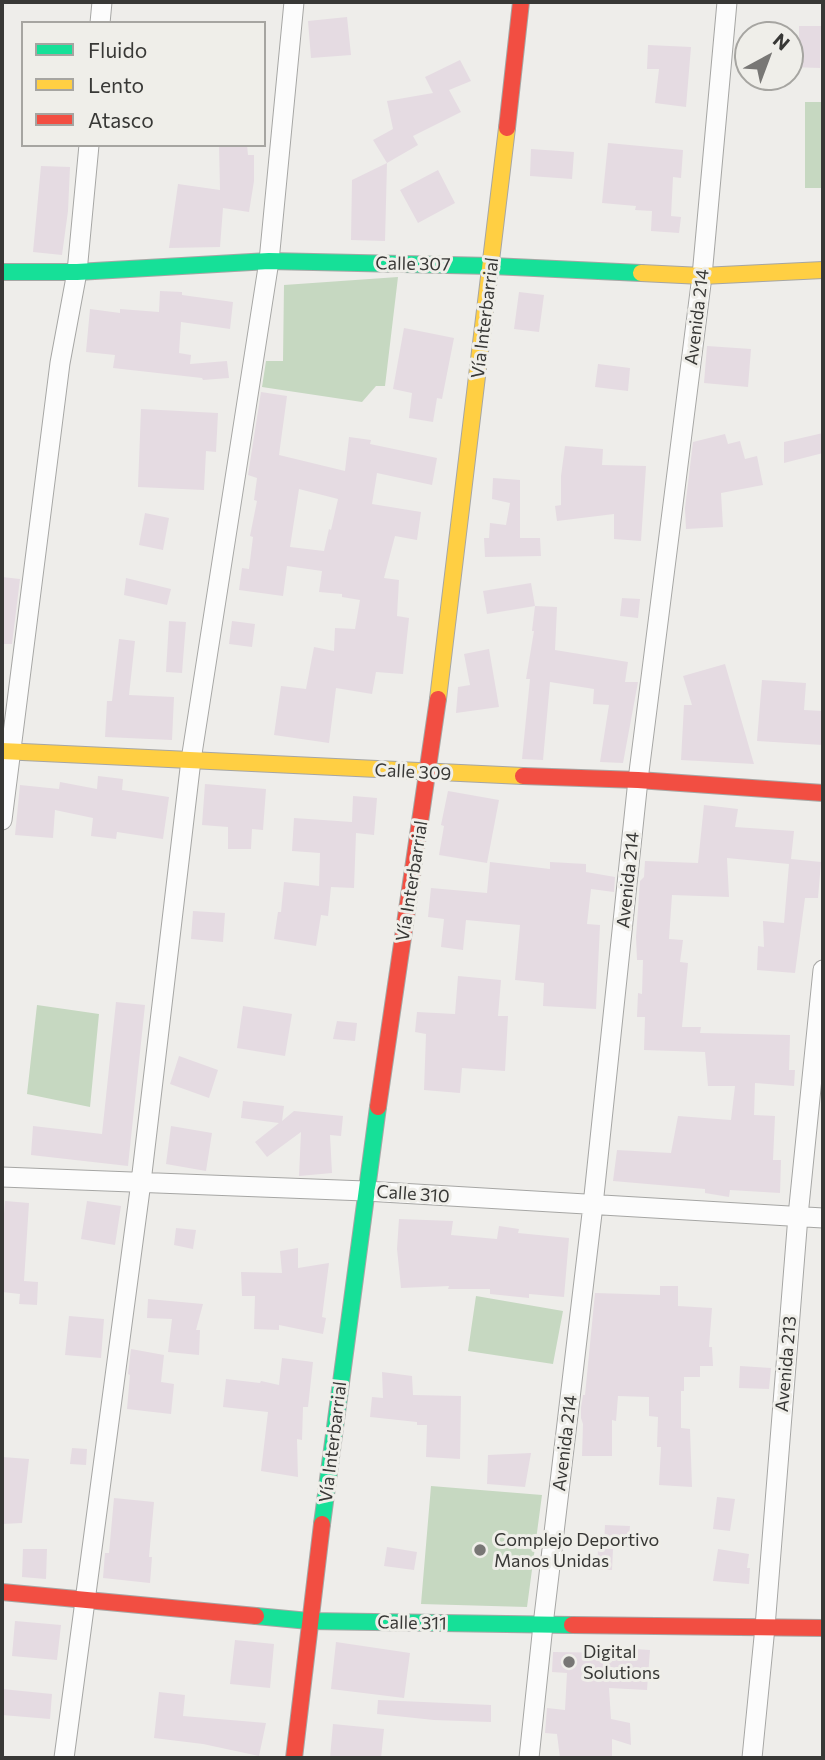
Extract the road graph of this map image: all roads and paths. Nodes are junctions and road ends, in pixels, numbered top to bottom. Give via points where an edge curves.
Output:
1 (102, 2) edge
2 (294, 2) edge
3 (521, 2) edge
4 (727, 2) edge
5 (100, 21) edge
6 (89, 147) edge
7 (269, 261) junction
8 (492, 266) junction
9 (823, 270) edge
10 (2, 272) edge
11 (77, 272) junction
12 (702, 276) junction
13 (6, 751) edge
14 (191, 760) junction
15 (429, 773) junction
16 (638, 780) junction
17 (823, 793) edge
18 (2, 820) edge
19 (823, 970) edge
20 (2, 1177) edge
21 (141, 1182) junction
22 (365, 1191) junction
23 (593, 1205) junction
24 (798, 1216) junction
25 (823, 1218) edge
26 (2, 1592) edge
27 (85, 1598) junction
28 (309, 1621) junction
29 (543, 1625) junction
30 (765, 1627) junction
31 (823, 1628) edge
32 (64, 1758) edge
33 (295, 1758) edge
34 (529, 1758) edge
35 (752, 1758) edge

1 - 5 street
2 - 7 street
3 - 8 street, Vía Interbarrial
4 - 12 street, Avenida 214
6 - 11 street
7 - 8 street, Calle 307
7 - 11 street, Calle 307
7 - 14 street
8 - 12 street, Calle 307
8 - 15 street, Vía Interbarrial
9 - 12 street, Calle 307
10 - 11 street, Calle 307
11 - 13 street
12 - 16 street, Avenida 214
13 - 14 street, Calle 309
13 - 18 street
14 - 15 street, Calle 309
14 - 21 street
15 - 16 street, Calle 309
15 - 22 street, Vía Interbarrial
16 - 17 street, Calle 309
16 - 23 street, Avenida 214
19 - 24 street, Avenida 213
20 - 21 street, Calle 310
21 - 22 street, Calle 310
21 - 27 street
22 - 23 street, Calle 310
22 - 28 street, Vía Interbarrial
23 - 24 street, Calle 310
23 - 29 street, Avenida 214
24 - 25 street, Calle 310
24 - 30 street, Avenida 213
26 - 27 street, Calle 311
27 - 28 street, Calle 311
27 - 32 street
28 - 29 street, Calle 311
28 - 33 street, Vía Interbarrial
29 - 30 street, Calle 311
29 - 34 street, Avenida 214
30 - 31 street, Calle 311
30 - 35 street, Avenida 213

